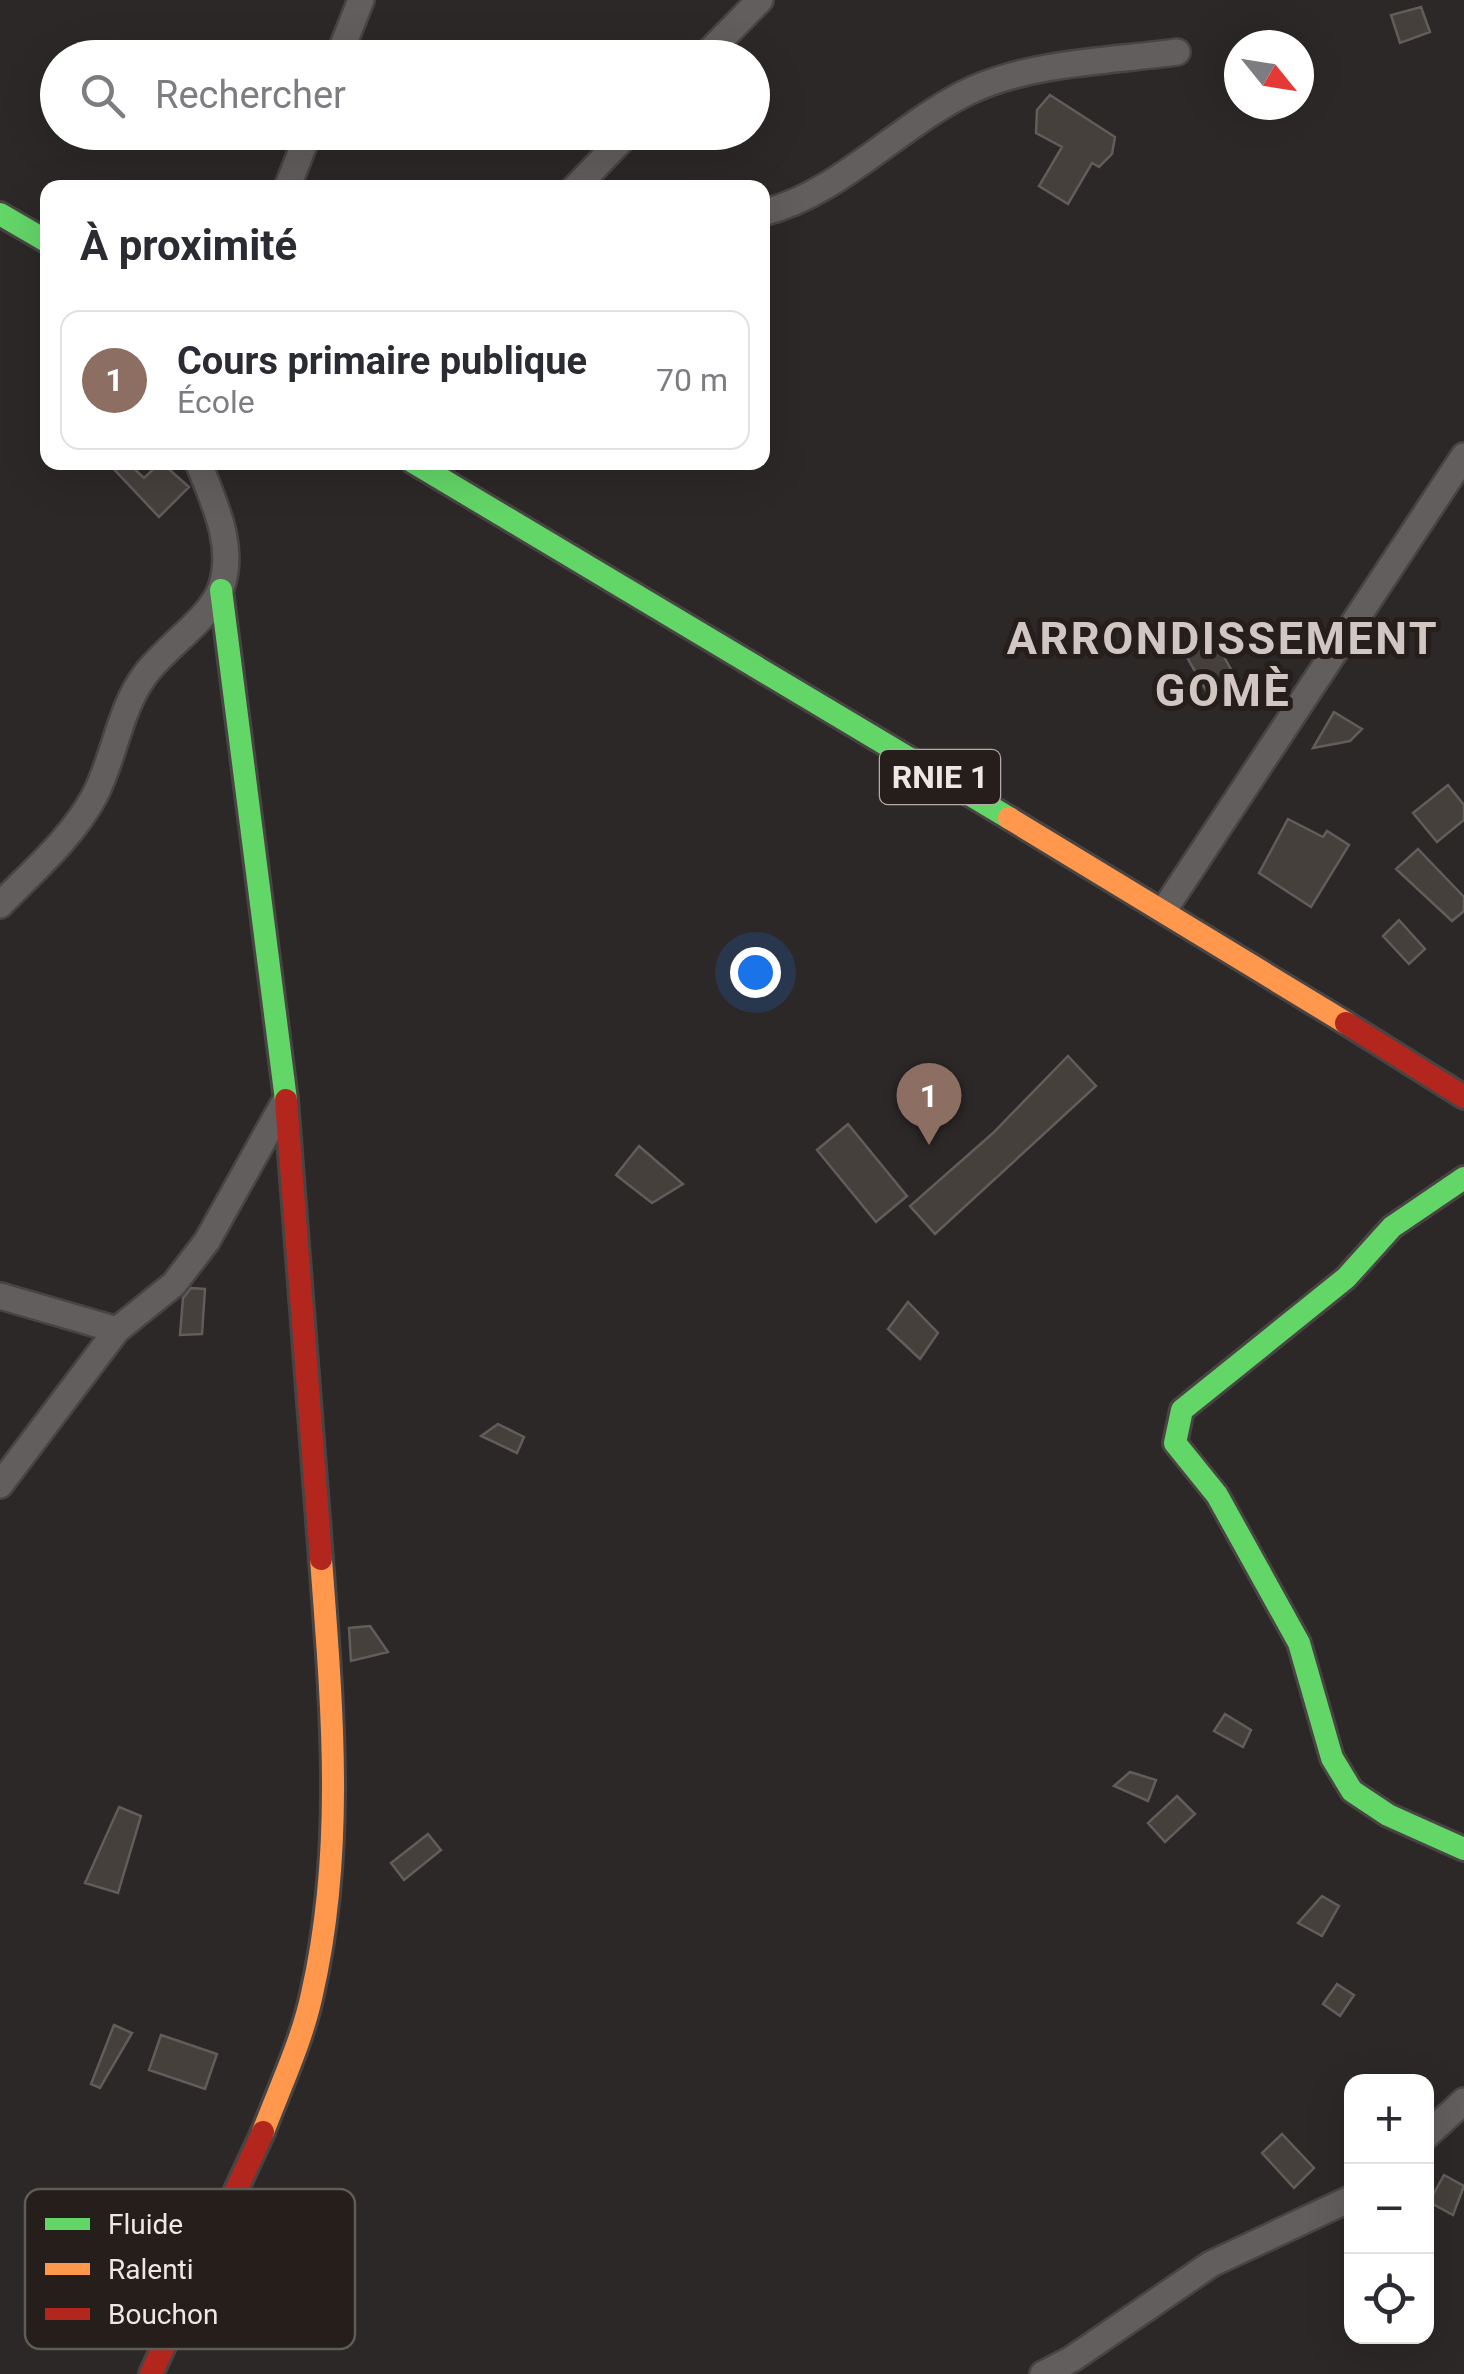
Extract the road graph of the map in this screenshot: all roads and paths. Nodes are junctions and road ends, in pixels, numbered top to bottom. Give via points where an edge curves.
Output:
1 (361, 0) edge
2 (760, 0) edge
3 (345, 40) edge
4 (721, 40) edge
5 (1177, 52) dead end
6 (302, 150) edge
7 (612, 150) edge
8 (290, 180) edge
9 (583, 180) edge
10 (770, 208) edge
11 (0, 214) edge
12 (40, 237) edge
13 (1464, 456) edge
14 (201, 470) edge
15 (426, 470) edge
16 (221, 590) junction
17 (0, 905) edge
18 (1164, 910) junction
19 (286, 1098) junction
20 (1464, 1098) edge
21 (1464, 1178) edge
22 (0, 1296) edge
23 (117, 1330) junction
24 (0, 1485) edge
25 (1464, 1849) edge
26 (1464, 2101) edge
27 (1434, 2129) edge
28 (237, 2189) edge
29 (1344, 2202) edge
30 (163, 2349) edge
31 (151, 2374) edge
32 (1043, 2374) edge

1 - 3 street
2 - 4 street
5 - 10 street via 1044,71 973,90 830,182
6 - 8 street
7 - 9 street
11 - 12 main road
13 - 18 street
14 - 16 street via 221,520
15 - 18 main road, RNIE 1
16 - 17 street via 146,673 78,823
16 - 19 main road
18 - 20 main road, RNIE 1
19 - 23 street via 207,1240 174,1284
19 - 28 main road via 334,1729 335,1856 312,1997
21 - 25 main road via 1392,1227 1346,1278 1182,1410 1175,1443 1217,1495 1299,1643 1332,1758 1352,1791
22 - 23 street
23 - 24 street
26 - 27 street
29 - 32 street via 1210,2264
30 - 31 main road

